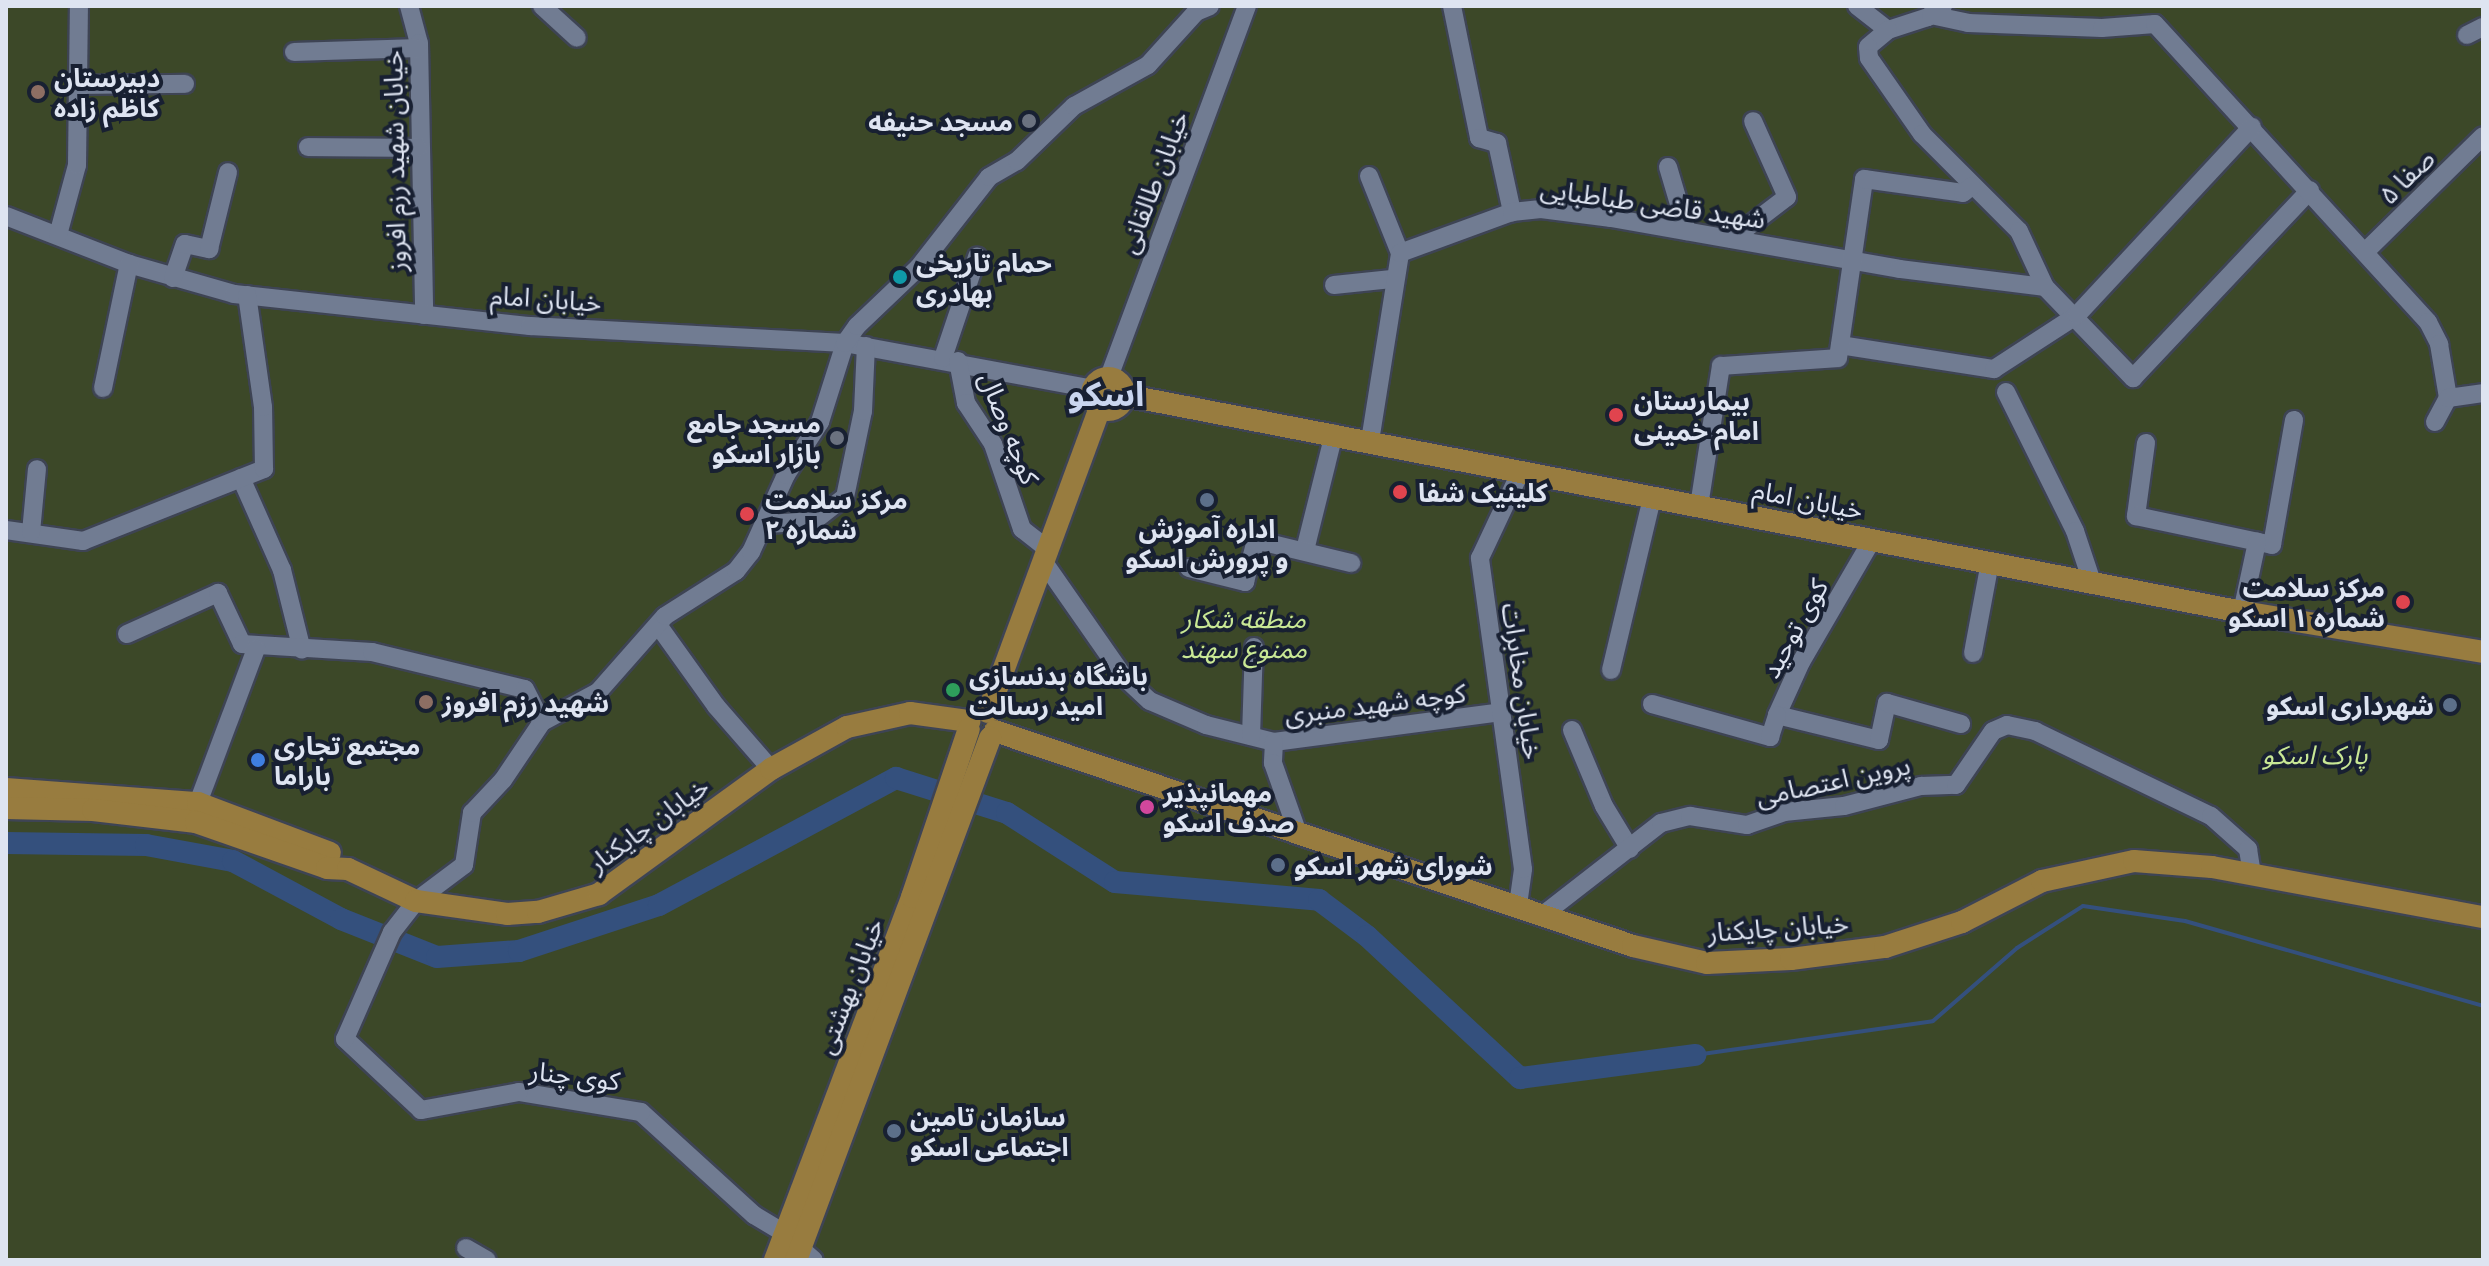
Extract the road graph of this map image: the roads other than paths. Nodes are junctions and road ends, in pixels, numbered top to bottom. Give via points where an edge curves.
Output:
1 (79, 6) edge
2 (409, 6) edge
3 (542, 6) edge
4 (1210, 6) edge
5 (1247, 6) edge
6 (1452, 6) edge
7 (1857, 6) edge
8 (1937, 10) edge
9 (1888, 30) junction
10 (577, 38) dead end
11 (418, 48) junction
12 (294, 52) dead end
13 (185, 84) dead end
14 (81, 85) junction
15 (1753, 121) dead end
16 (2252, 127) junction
17 (2483, 136) edge
18 (308, 147) dead end
19 (418, 148) junction
20 (1668, 167) dead end
21 (228, 172) dead end
22 (1369, 176) dead end
23 (1972, 186) junction
24 (2310, 190) junction
25 (1512, 212) junction
26 (6, 216) edge
27 (1687, 231) junction
28 (58, 235) junction
29 (1732, 239) junction
30 (2365, 252) junction
31 (1400, 253) junction
32 (977, 257) dead end
33 (1853, 260) junction
34 (129, 264) junction
35 (173, 278) junction
36 (1392, 279) junction
37 (1334, 285) dead end
38 (2045, 287) junction
39 (247, 295) junction
40 (424, 315) junction
41 (2077, 315) junction
42 (845, 343) junction
43 (866, 346) junction
44 (1839, 352) junction
45 (950, 359) junction
46 (103, 388) dead end
47 (1100, 391) junction
48 (2006, 392) dead end
49 (2483, 393) edge
50 (2448, 398) junction
51 (2294, 420) dead end
52 (2435, 422) dead end
53 (1334, 434) junction
54 (1370, 441) junction
55 (2146, 443) dead end
56 (37, 469) dead end
57 (1520, 473) junction
58 (241, 478) junction
59 (1652, 498) junction
60 (1699, 506) junction
61 (767, 524) junction
62 (6, 530) edge
63 (31, 532) junction
64 (1872, 540) junction
65 (2257, 542) junction
66 (1305, 550) junction
67 (1046, 555) junction
68 (1990, 562) junction
69 (1351, 563) dead end
70 (1189, 568) dead end
71 (2091, 579) junction
72 (2242, 612) junction
73 (658, 625) junction
74 (127, 634) dead end
75 (1254, 647) dead end
76 (256, 649) junction
77 (302, 650) junction
78 (2483, 652) edge
79 (1973, 653) dead end
80 (1611, 670) dead end
81 (1652, 704) dead end
82 (1501, 712) junction
83 (1777, 715) junction
84 (542, 722) junction
85 (1961, 724) dead end
86 (982, 726) junction
87 (1572, 730) dead end
88 (1251, 736) junction
89 (1274, 742) junction
90 (771, 769) junction
91 (6, 789) edge
92 (198, 803) junction
93 (6, 808) edge
94 (1296, 828) junction
95 (1630, 849) junction
96 (348, 869) junction
97 (2252, 873) junction
98 (416, 901) junction
99 (1518, 905) junction
100 (1544, 914) junction
101 (2483, 917) edge
102 (466, 1248) dead end
103 (799, 1250) edge
104 (487, 1260) edge
105 (775, 1260) edge

1 - 14 street
2 - 11 street, خیابان شهید رزم افروز
3 - 10 street
4 - 42 street via 1196,12 1148,65 1074,106 1017,161 989,177 918,268
5 - 47 street, خیابان طالقانی
6 - 25 street via 1479,138 1497,143
7 - 9 street
8 - 9 street
8 - 16 street via 1968,23 2102,28 2155,24
9 - 23 street via 1868,47 1869,58 1922,134
11 - 12 street
11 - 19 street, خیابان شهید رزم افروز
13 - 14 street
14 - 28 street via 77,165
15 - 29 street via 1787,197
16 - 24 street
16 - 41 street
17 - 30 street, صفا ۵
18 - 19 street
19 - 40 street, خیابان شهید رزم افروز
20 - 27 street
21 - 35 street via 209,249 185,244
22 - 31 street
23 - 33 street via 1963,193 1864,179
23 - 38 street via 2019,231
24 - 30 street
24 - 41 street via 2133,378
25 - 27 street, شهید قاضی طباطبایی via 1541,209
25 - 31 street, شهید قاضی طباطبایی
26 - 28 street, خیابان امام
27 - 29 street, شهید قاضی طباطبایی
28 - 34 street, خیابان امام
29 - 33 street, شهید قاضی طباطبایی
30 - 50 street via 2436,334
31 - 36 street
32 - 45 street
33 - 38 street, شهید قاضی طباطبایی
33 - 44 street
34 - 35 street, خیابان امام
34 - 46 street
35 - 39 street, خیابان امام
36 - 37 street
36 - 54 street
38 - 41 street
39 - 40 street, خیابان امام
39 - 58 street via 266,459 264,469
40 - 42 street, خیابان امام
41 - 44 street via 1994,369
42 - 43 street, خیابان امام
42 - 61 street via 820,422 786,475
43 - 45 street, خیابان امام
43 - 61 street via 863,411 845,497 814,521
44 - 60 street via 1721,366
45 - 47 street, خیابان امام
45 - 67 street, کوچه وصال via 966,403 993,444 1022,529
47 - 53 main road, خیابان امام via 1115,408 1124,395
47 - 67 main road, خیابان بهشتی
48 - 71 street via 2075,531
49 - 50 street
50 - 52 street
51 - 65 street via 2272,545
53 - 54 main road, خیابان امام
53 - 66 street
54 - 57 main road, خیابان امام
55 - 65 street via 2136,516
56 - 63 street
57 - 59 main road, خیابان امام
57 - 82 street, خیابان مخابرات via 1480,558
58 - 63 street via 92,539
58 - 77 street via 282,570
59 - 60 main road, خیابان امام
59 - 80 street
60 - 64 main road, خیابان امام
61 - 73 street via 736,571
62 - 63 street
64 - 68 main road, خیابان امام
64 - 83 street, کوی توحید via 1801,662
65 - 72 street
66 - 69 street
66 - 70 street via 1256,540 1245,582
67 - 86 main road, خیابان بهشتی
67 - 88 street, کوچه شهید منبری via 1124,677 1150,701 1206,725
68 - 71 main road, خیابان امام
68 - 79 street
71 - 72 main road, خیابان امام
72 - 78 main road, خیابان امام
73 - 84 street via 598,692
73 - 90 street via 716,706
74 - 76 street via 218,593 242,644
75 - 88 street
76 - 77 street
76 - 92 street
77 - 84 street via 372,652 525,689
81 - 83 street via 1770,737
82 - 89 street, کوچه شهید منبری
82 - 99 street, خیابان مخابرات via 1523,869
83 - 85 street, کوی توحید via 1879,740 1887,703
84 - 98 street via 503,780 472,813 464,865
86 - 90 main road, خیابان چایکنار via 910,713 879,717 847,727
86 - 94 main road, خیابان چایکنار
86 - 103 main road, خیابان بهشتی
87 - 95 street via 1604,806
88 - 89 street, کوچه شهید منبری
89 - 94 street via 1273,763
90 - 98 main road, خیابان چایکنار via 636,869 571,906 507,914
91 - 92 main road, خیابان چایکنار
92 - 96 main road, خیابان چایکنار via 336,856
93 - 96 main road, خیابان چایکنار via 93,810 196,822 327,868
94 - 99 main road, خیابان چایکنار
95 - 97 street, پروین اعتصامی via 1661,823 1690,816 1747,825 1784,812 1844,806 1921,786 1956,785 1993,731 2007,725 2035,731 2211,816 2248,849
95 - 100 street, پروین اعتصامی
96 - 98 main road, خیابان چایکنار
97 - 100 main road, خیابان چایکنار via 2134,861 2077,869 1949,926 1885,947 1791,959 1707,963 1633,946
97 - 101 main road, خیابان چایکنار
98 - 103 street, کوی چنار via 392,932 345,1039 421,1110 519,1092 641,1112
99 - 100 main road, خیابان چایکنار
102 - 104 street
103 - 105 main road, خیابان بهشتی

